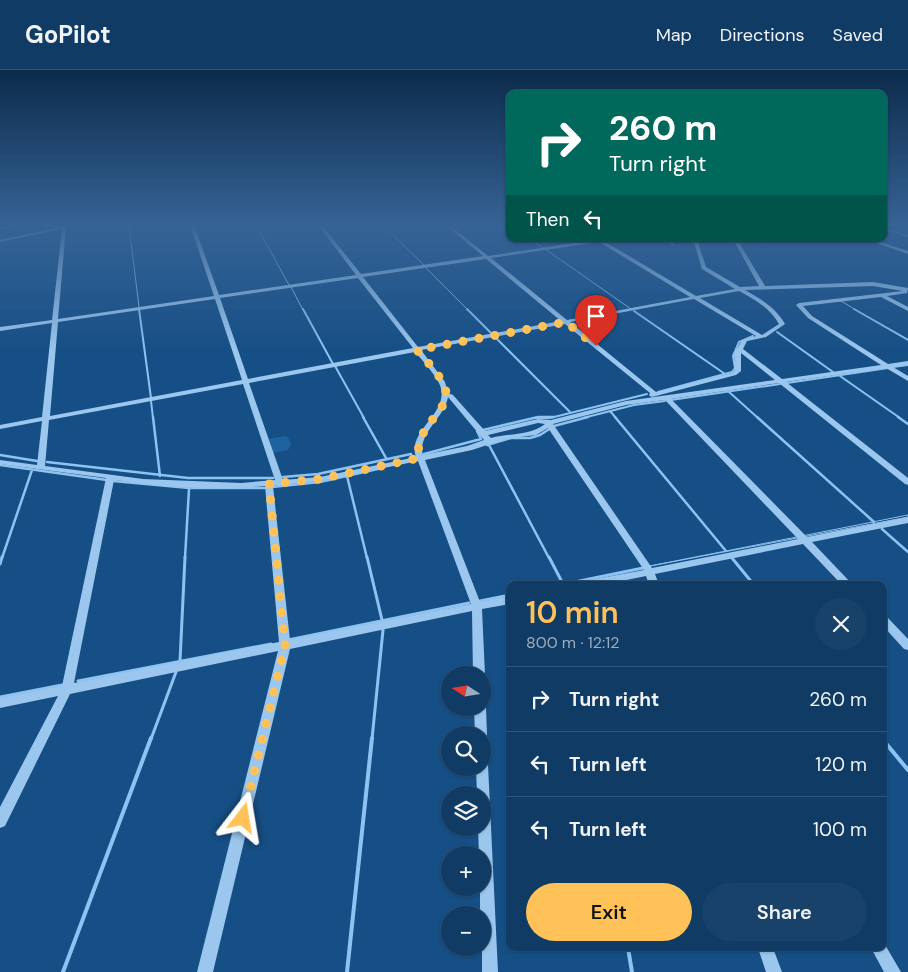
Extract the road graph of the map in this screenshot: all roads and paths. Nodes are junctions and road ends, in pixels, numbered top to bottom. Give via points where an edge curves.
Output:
1 (61, 267) edge
2 (206, 267) edge
3 (352, 267) edge
4 (419, 267) edge
5 (498, 267) edge
6 (644, 267) edge
7 (704, 267) edge
8 (751, 267) edge
9 (359, 276) junction
10 (762, 286) junction
11 (740, 290) junction
12 (908, 291) edge
13 (883, 296) junction
14 (216, 297) junction
15 (696, 298) junction
16 (908, 309) edge
17 (56, 320) junction
18 (566, 322) junction
19 (0, 329) edge
20 (760, 336) junction
21 (740, 349) junction
22 (417, 350) junction
23 (908, 363) edge
24 (888, 366) junction
25 (908, 379) edge
26 (246, 382) junction
27 (781, 382) junction
28 (655, 394) junction
29 (446, 395) junction
30 (667, 398) junction
31 (626, 404) junction
32 (46, 418) junction
33 (550, 425) junction
34 (0, 427) edge
35 (483, 434) junction
36 (489, 441) junction
37 (419, 458) junction
38 (0, 462) edge
39 (41, 468) junction
40 (110, 477) junction
41 (908, 482) edge
42 (280, 483) junction
43 (269, 484) junction
44 (908, 520) edge
45 (803, 538) junction
46 (650, 572) junction
47 (605, 581) edge
48 (653, 581) edge
49 (844, 581) edge
50 (506, 601) edge
51 (477, 607) junction
52 (887, 624) edge
53 (285, 646) junction
54 (908, 646) edge
55 (479, 666) edge
56 (68, 689) junction
57 (0, 703) edge
58 (482, 776) edge
59 (0, 821) edge
60 (767, 951) edge
61 (880, 951) edge
62 (205, 972) edge
63 (490, 972) edge
64 (774, 972) edge
65 (893, 972) edge

1 - 17 street
2 - 14 street
3 - 9 street
4 - 9 street
5 - 18 street
6 - 15 street
7 - 11 street
8 - 10 street
9 - 14 street
9 - 22 street
10 - 11 street
10 - 12 street via 873,284
11 - 15 street
11 - 20 street via 782,323
12 - 13 street
13 - 16 street
13 - 24 street via 799,304 810,316
14 - 17 street
14 - 26 street
15 - 18 street
15 - 20 street
17 - 19 street
17 - 32 street
18 - 22 street
18 - 28 street
20 - 21 street via 745,340
21 - 27 street
21 - 28 street via 736,358 738,371 734,374
22 - 26 street
22 - 29 street via 442,382
23 - 24 street
24 - 25 street
24 - 27 street
26 - 32 street
26 - 42 street
27 - 30 street
27 - 41 street
28 - 31 street
29 - 35 street via 451,396
29 - 37 street via 444,404 421,436
30 - 31 street
30 - 45 street
31 - 33 street
32 - 34 street
32 - 39 street
33 - 35 street via 538,421
33 - 36 street via 537,434
33 - 46 street
35 - 36 street
36 - 37 street
37 - 42 street via 320,479
37 - 51 street
38 - 39 street
39 - 40 street
40 - 43 street via 213,486
40 - 56 street
42 - 43 street
43 - 53 street
44 - 45 street
45 - 46 street
45 - 49 street
46 - 47 street
46 - 48 street
50 - 51 street
51 - 53 street
51 - 55 street
52 - 54 street
53 - 56 street
53 - 62 street
56 - 57 street
56 - 59 street
58 - 63 street
60 - 64 street
61 - 65 street

